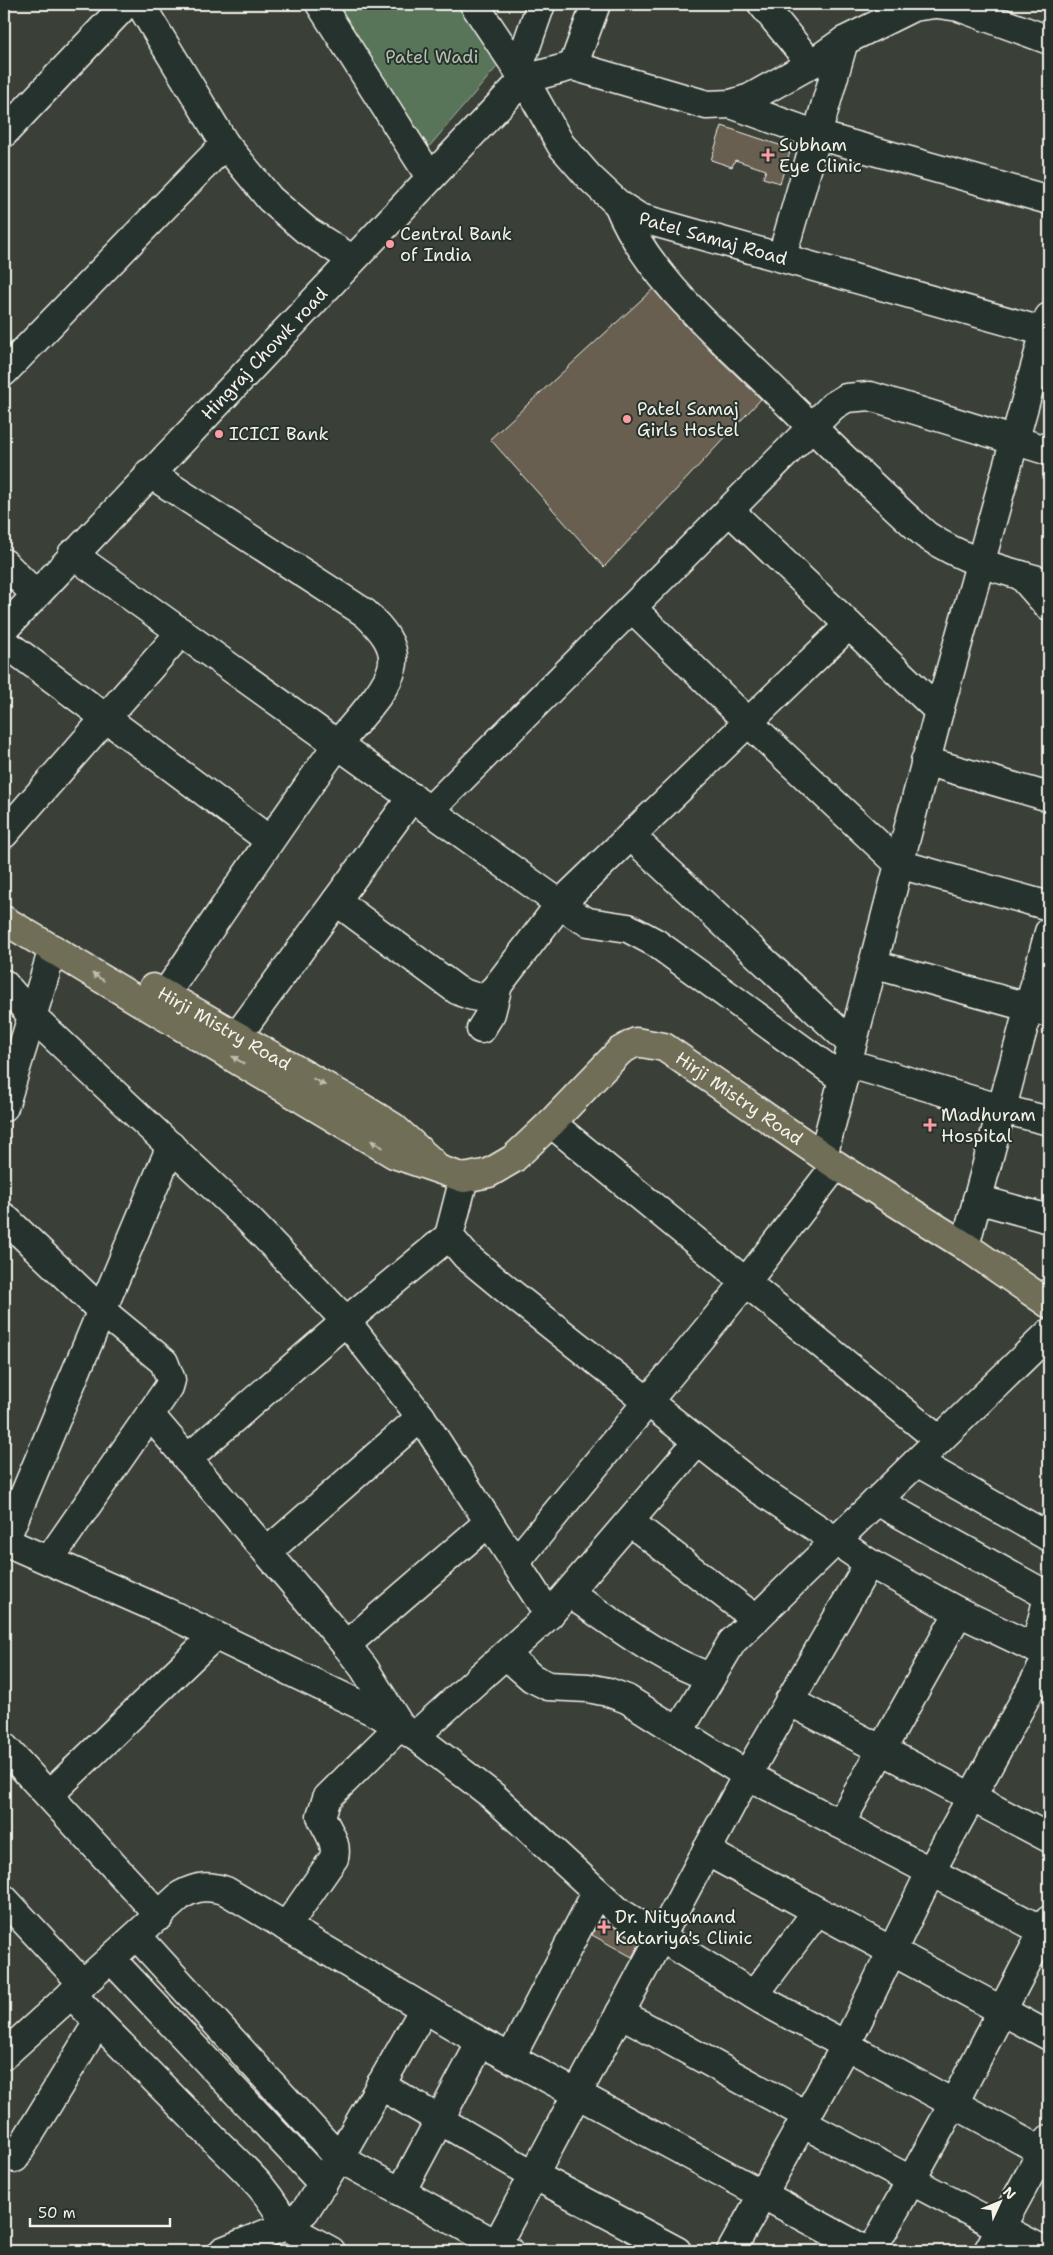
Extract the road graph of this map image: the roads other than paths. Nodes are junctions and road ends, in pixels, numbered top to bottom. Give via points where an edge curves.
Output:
1 (126, 4) edge
2 (140, 4) edge
3 (320, 4) edge
4 (474, 4) edge
5 (541, 4) edge
6 (762, 4) edge
7 (936, 4) edge
8 (587, 9) edge
9 (1049, 40) edge
10 (844, 42) junction
11 (811, 64) junction
12 (573, 66) junction
13 (521, 74) junction
14 (731, 104) junction
15 (4, 133) edge
16 (817, 135) junction
17 (225, 144) junction
18 (430, 177) junction
19 (1049, 200) edge
20 (618, 204) junction
21 (782, 256) junction
22 (352, 259) junction
23 (1048, 327) edge
24 (4, 372) edge
25 (812, 427) junction
26 (1014, 441) junction
27 (1049, 451) edge
28 (149, 473) junction
29 (730, 510) junction
30 (72, 554) junction
31 (4, 563) edge
32 (980, 564) junction
33 (1021, 575) junction
34 (1049, 583) edge
35 (35, 594) junction
36 (1049, 607) edge
37 (632, 608) junction
38 (849, 625) junction
39 (4, 629) edge
40 (181, 632) junction
41 (4, 642) edge
42 (938, 711) junction
43 (105, 718) junction
44 (749, 723) junction
45 (338, 744) junction
46 (925, 761) junction
47 (1049, 797) edge
48 (421, 804) junction
49 (4, 834) edge
50 (631, 836) junction
51 (269, 840) junction
52 (899, 864) junction
53 (4, 900) edge
54 (336, 901) junction
55 (560, 904) junction
56 (1049, 906) edge
57 (4, 920) edge
58 (1049, 932) edge
59 (53, 949) junction
60 (873, 964) junction
61 (4, 984) edge
62 (498, 986) junction
63 (165, 995) junction
64 (1039, 1011) edge
65 (32, 1016) junction
66 (481, 1029) dead end
67 (238, 1035) junction
68 (848, 1062) junction
69 (4, 1107) edge
70 (1002, 1109) junction
71 (1049, 1121) edge
72 (551, 1123) junction
73 (171, 1146) junction
74 (830, 1160) junction
75 (438, 1168) junction
76 (464, 1178) junction
77 (977, 1199) junction
78 (4, 1217) edge
79 (1049, 1219) edge
80 (449, 1236) junction
81 (965, 1246) junction
82 (746, 1282) junction
83 (1049, 1304) edge
84 (102, 1311) junction
85 (346, 1322) junction
86 (1049, 1333) edge
87 (649, 1400) junction
88 (150, 1415) junction
89 (421, 1417) junction
90 (939, 1440) junction
91 (698, 1441) junction
92 (187, 1458) junction
93 (918, 1462) junction
94 (877, 1501) junction
95 (489, 1522) junction
96 (630, 1522) junction
97 (1049, 1537) edge
98 (836, 1541) junction
99 (4, 1542) edge
100 (266, 1552) junction
101 (49, 1560) junction
102 (515, 1563) junction
103 (869, 1563) junction
104 (569, 1593) junction
105 (1049, 1594) edge
106 (959, 1612) junction
107 (549, 1615) junction
108 (756, 1619) junction
109 (214, 1636) junction
110 (346, 1645) junction
111 (1044, 1653) edge
112 (507, 1656) junction
113 (710, 1677) junction
114 (790, 1701) junction
115 (408, 1731) junction
116 (679, 1731) junction
117 (4, 1747) edge
118 (882, 1749) junction
119 (748, 1775) junction
120 (48, 1795) junction
121 (972, 1797) junction
122 (840, 1824) junction
123 (1049, 1838) edge
124 (706, 1851) junction
125 (930, 1873) junction
126 (596, 1893) junction
127 (4, 1900) edge
128 (160, 1916) junction
129 (809, 1922) dead end
130 (286, 1927) junction
131 (1047, 1928) edge
132 (137, 1936) junction
133 (659, 1938) junction
134 (891, 1950) junction
135 (111, 1959) junction
136 (77, 1989) junction
137 (754, 1995) junction
138 (424, 2009) junction
139 (1001, 2010) junction
140 (620, 2014) junction
141 (98, 2022) junction
142 (1049, 2036) edge
143 (482, 2042) junction
144 (846, 2045) junction
145 (4, 2055) edge
146 (511, 2057) junction
147 (380, 2086) junction
148 (578, 2094) junction
149 (954, 2103) junction
150 (804, 2119) junction
151 (440, 2120) junction
152 (1047, 2149) edge
153 (15, 2158) dead end
154 (339, 2158) junction
155 (534, 2175) junction
156 (910, 2179) junction
157 (323, 2184) junction
158 (401, 2192) junction
159 (761, 2195) junction
160 (285, 2226) junction
161 (1001, 2228) junction
162 (503, 2248) edge
163 (223, 2251) edge
164 (331, 2251) edge
165 (677, 2251) edge
166 (730, 2251) edge
167 (867, 2251) edge
168 (872, 2251) edge
169 (988, 2251) edge
170 (1045, 2251) edge

1 - 15 street
2 - 17 street
3 - 18 street
4 - 13 street, Patel Samaj Road
5 - 13 street
6 - 11 street
7 - 9 street via 958,7
7 - 10 street via 913,7
8 - 12 street
10 - 11 street
10 - 16 street
11 - 14 street via 750,98
12 - 13 street
12 - 14 street via 707,105
13 - 18 street, Hingraj Chowk road
13 - 20 street, Patel Samaj Road via 561,145
14 - 16 street
16 - 19 street
16 - 21 street
17 - 22 street via 270,199 306,230
17 - 24 street
18 - 22 street, Hingraj Chowk road
20 - 21 street, Patel Samaj Road via 640,218
20 - 25 street via 646,255 692,310
21 - 23 street, Patel Samaj Road via 854,279
22 - 28 street, Hingraj Chowk road
23 - 26 street
25 - 26 street via 846,398 870,396
25 - 29 street
25 - 32 street via 926,535 948,550
26 - 27 street
26 - 32 street
28 - 30 street, Hingraj Chowk road
28 - 45 street via 366,613 381,628 392,650 392,668 385,685
29 - 37 street
29 - 38 street
30 - 35 street, Hingraj Chowk road
30 - 40 street
31 - 35 street
32 - 33 street
32 - 42 street
33 - 34 street
33 - 36 street
35 - 39 street, Hingraj Chowk road
37 - 44 street
37 - 48 street
38 - 42 street
38 - 44 street
40 - 43 street
40 - 45 street
41 - 43 street
42 - 46 street
43 - 49 street
43 - 51 street
44 - 50 street
44 - 52 street
45 - 48 street
45 - 51 street
46 - 47 street
46 - 52 street
48 - 54 street
48 - 55 street
50 - 55 street
50 - 68 street
51 - 63 street
52 - 56 street
52 - 60 street
53 - 63 main road, Hirji Mistry Road
54 - 62 street via 472,998 485,996
54 - 67 street
55 - 62 street
55 - 68 street via 588,922 628,928 656,943
57 - 59 main road, Hirji Mistry Road
58 - 64 street
59 - 65 street
75 -> 59 main road, Hirji Mistry Road via 394,1154
60 - 64 street
60 - 68 street
61 - 65 street
62 - 66 street via 491,1012
63 - 67 main road, Hirji Mistry Road
64 - 70 street
65 - 69 street
65 - 73 street
67 -> 75 main road, Hirji Mistry Road via 393,1127
68 - 70 street
68 - 74 street
70 - 71 street
70 - 77 street
72 - 74 main road, Hirji Mistry Road via 620,1051 636,1042 648,1042 664,1047
72 - 76 main road, Hirji Mistry Road via 513,1159 489,1173
72 - 82 street
73 - 84 street
73 - 85 street via 250,1220
74 - 81 main road, Hirji Mistry Road
74 - 82 street
75 - 76 main road, Hirji Mistry Road
76 - 80 street
77 - 79 street
77 - 81 street
78 - 84 street
80 - 85 street
80 - 87 street via 466,1256 512,1294
81 - 83 main road, Hirji Mistry Road
82 - 87 street
82 - 90 street
84 - 88 street via 169,1369 169,1387
84 - 99 street
85 - 89 street
85 - 92 street
86 - 90 street
87 - 91 street
87 - 102 street
88 - 92 street
88 - 101 street
89 - 95 street
89 - 100 street
90 - 93 street
91 - 96 street
91 - 98 street via 757,1488
92 - 100 street
93 - 94 street
93 - 97 street
94 - 98 street
94 - 105 street
95 - 102 street
95 - 110 street
96 - 104 street
96 - 108 street
98 - 103 street
98 - 108 street
99 - 101 street
100 - 110 street
101 - 109 street
102 - 107 street
103 - 106 street
103 - 114 street
104 - 107 street
104 - 113 street via 671,1660
105 - 111 street
106 - 111 street
106 - 118 street
107 - 112 street
108 - 113 street via 732,1642
109 - 115 street via 328,1689
109 - 120 street
110 - 115 street
111 - 121 street
112 - 115 street
112 - 116 street via 532,1678 548,1686 608,1692 626,1699
113 - 116 street
114 - 118 street
114 - 119 street
115 - 126 street via 494,1796
115 - 130 street via 327,1798 321,1816 333,1839 334,1858
116 - 119 street
117 - 120 street
118 - 121 street
118 - 122 street
119 - 122 street
119 - 124 street
120 - 128 street
121 - 123 street
121 - 125 street
122 - 125 street
124 - 133 street
124 - 134 street
125 - 131 street
125 - 134 street
126 - 133 street
126 - 146 street
127 - 136 street
128 - 130 street via 181,1895 192,1889 214,1887
128 - 132 street
129 - 137 street
130 - 138 street
131 - 139 street
132 - 135 street
132 - 154 street
133 - 137 street
133 - 140 street
134 - 139 street
134 - 144 street
135 - 136 street
135 - 157 street
136 - 141 street
136 - 145 street
137 - 144 street
138 - 143 street
138 - 147 street
139 - 142 street
139 - 149 street
140 - 148 street
140 - 150 street
141 - 153 street
141 - 160 street via 256,2182 279,2210
143 - 146 street
143 - 151 street
144 - 149 street
144 - 150 street
146 - 148 street
147 - 151 street
147 - 154 street
148 - 155 street
148 - 159 street
149 - 152 street
149 - 156 street
150 - 156 street
150 - 159 street
151 - 155 street
151 - 158 street
152 - 161 street
154 - 157 street
154 - 158 street
155 - 162 street
155 - 165 street
156 - 161 street
156 - 168 street
157 - 160 street via 305,2211
158 - 162 street
159 - 166 street
159 - 167 street
160 - 163 street
160 - 164 street
161 - 169 street
161 - 170 street

